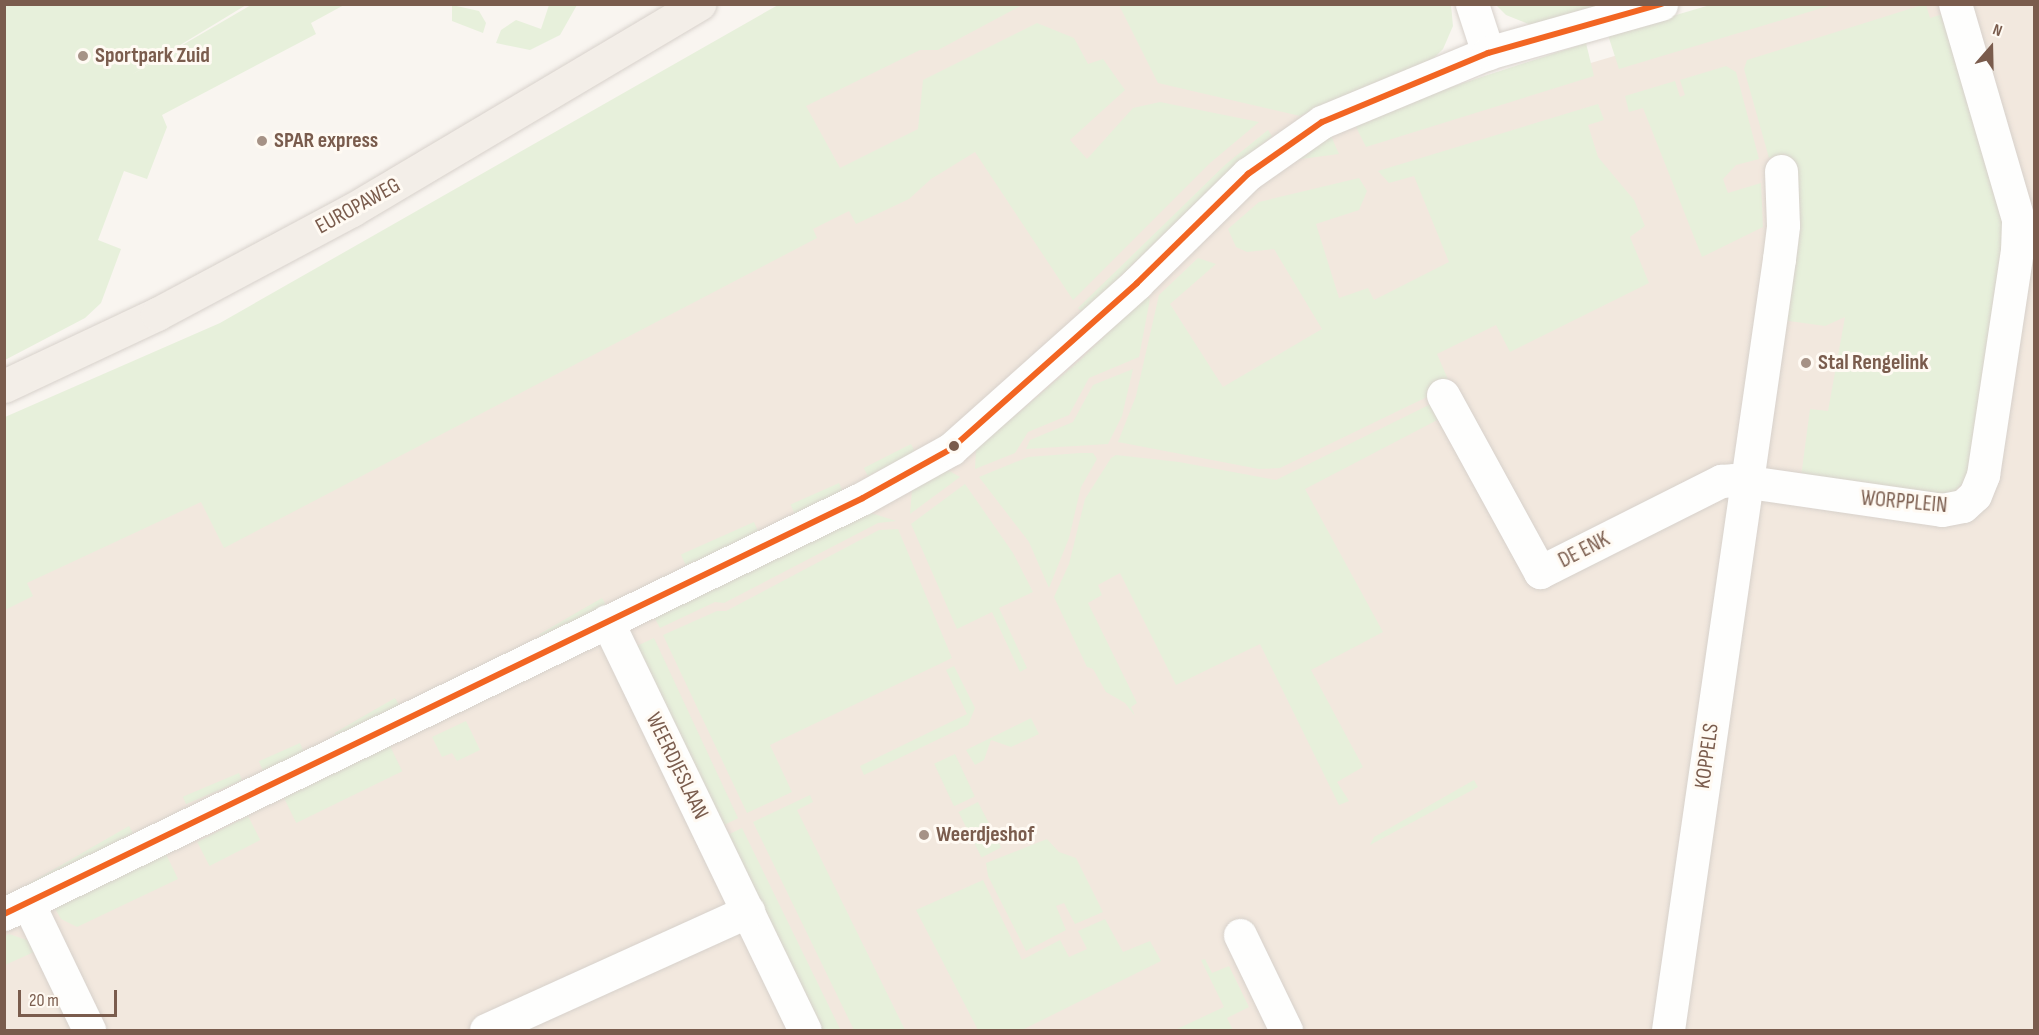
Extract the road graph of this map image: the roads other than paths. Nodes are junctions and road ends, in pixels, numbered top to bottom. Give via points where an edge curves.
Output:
1 (699, 4) edge
2 (1472, 4) edge
3 (1661, 4) edge
4 (1955, 4) edge
5 (1488, 53) junction
6 (1781, 171) dead end
7 (4, 386) edge
8 (1443, 395) dead end
9 (1746, 482) junction
10 (607, 621) junction
11 (16, 908) edge
12 (748, 911) junction
13 (1240, 935) dead end
14 (89, 1030) edge
15 (486, 1030) edge
16 (805, 1030) edge
17 (1286, 1030) edge
18 (1668, 1030) edge

1 - 7 main road, EUROPAWEG via 352,210 157,314
2 - 5 street
3 - 5 street
4 - 9 street, WORPPLEIN via 2018,219 2017,251 1983,475 1975,495 1963,506 1941,510
5 - 10 street via 1355,105 1285,146 1248,174 1137,283 951,449 884,487
6 - 9 street via 1783,225
8 - 9 street, DE ENK via 1540,572 1721,481
9 - 18 street, KOPPELS
10 - 11 street
10 - 12 street, WEERDJESLAAN
11 - 14 street
12 - 15 street
12 - 16 street, WEERDJESLAAN
13 - 17 street

